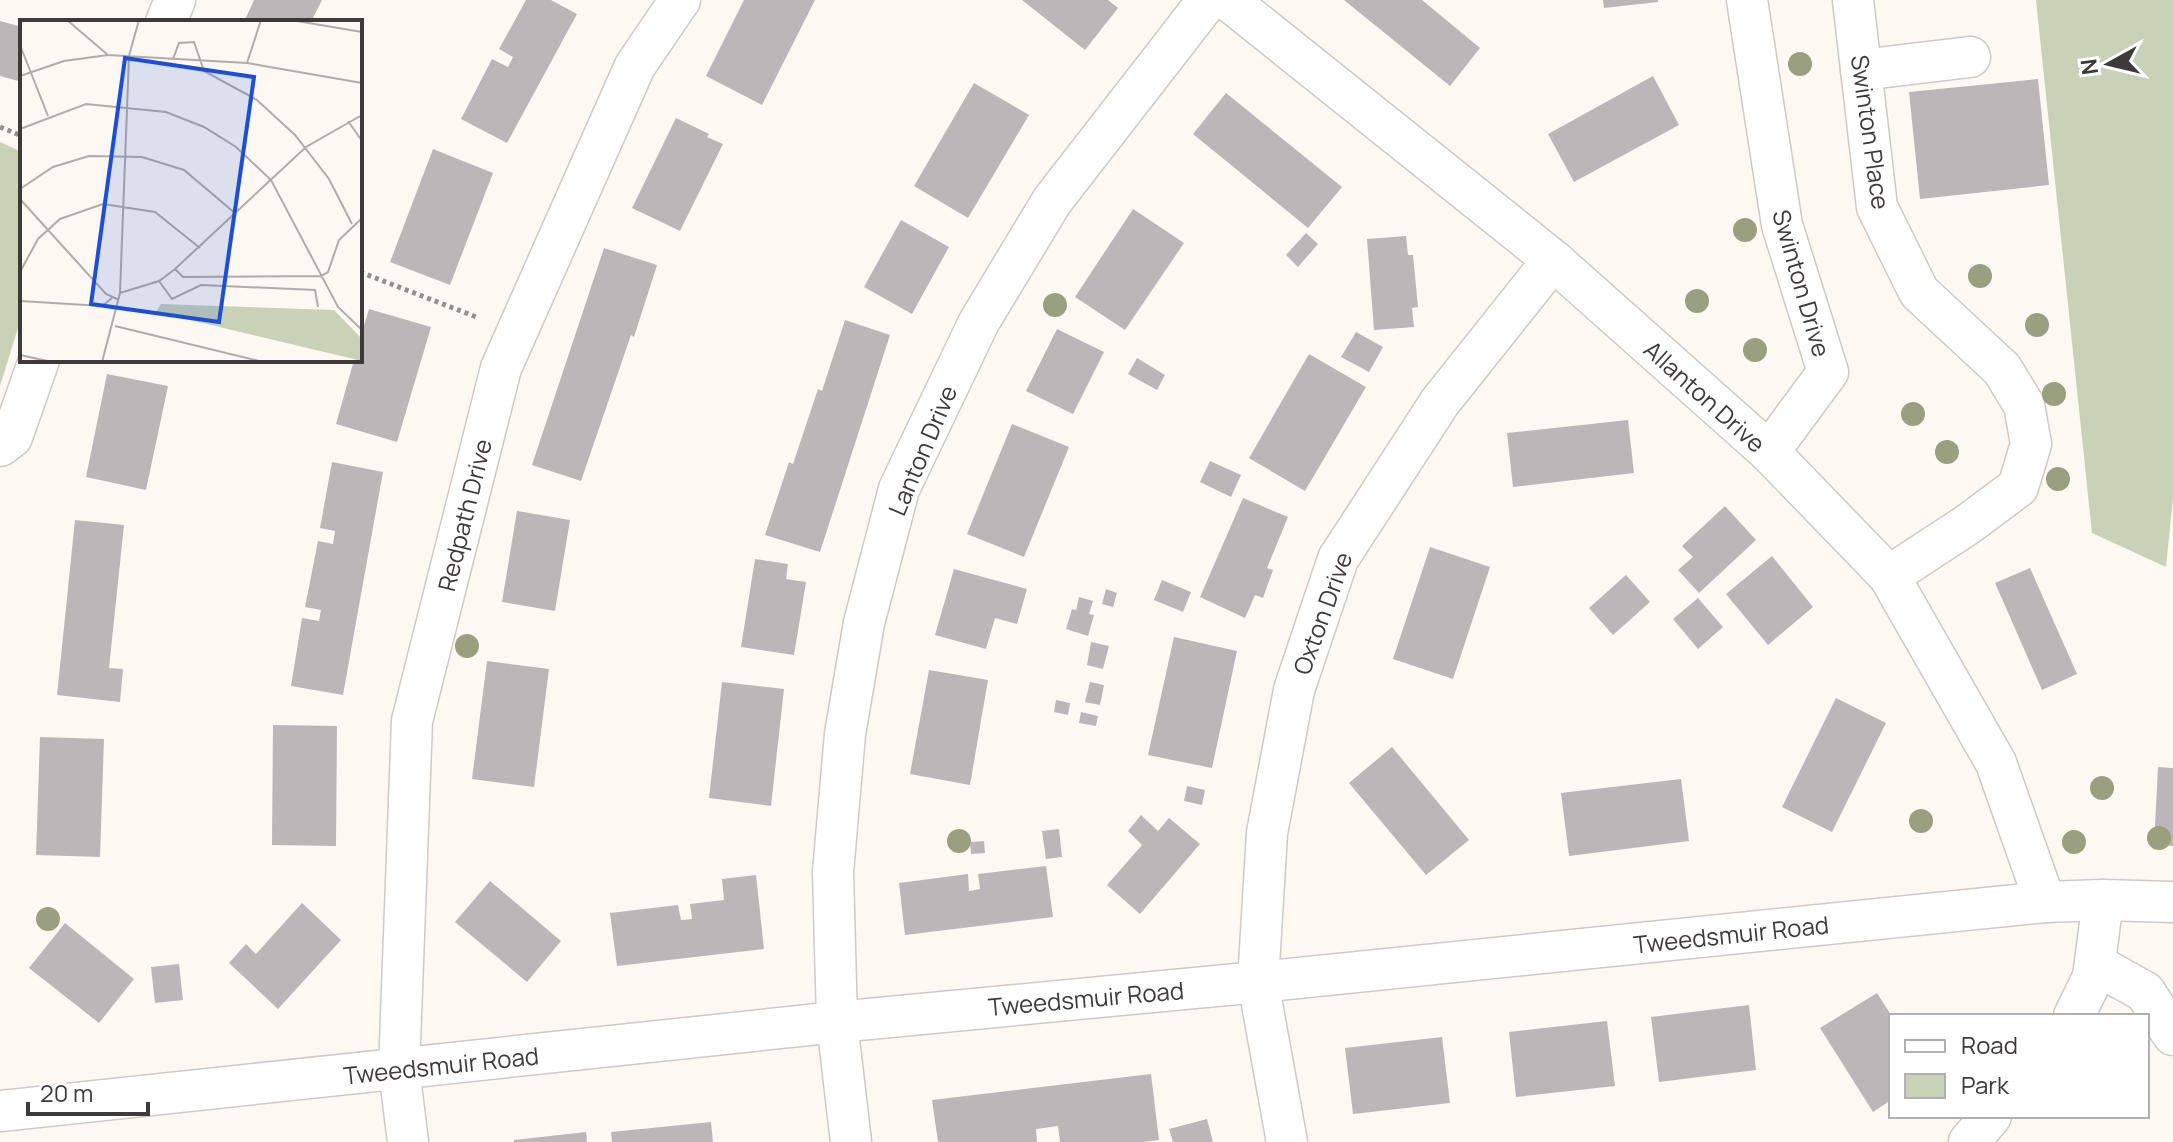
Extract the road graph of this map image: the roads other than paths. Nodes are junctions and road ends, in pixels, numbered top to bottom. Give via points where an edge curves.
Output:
1 (175, 0) edge
2 (680, 0) edge
3 (1208, 0) edge
4 (1228, 0) edge
5 (1747, 0) edge
6 (1853, 0) edge
7 (167, 20) edge
8 (1970, 57) dead end
9 (1861, 70) junction
10 (1553, 260) junction
11 (38, 362) edge
12 (0, 446) edge
13 (1769, 452) junction
14 (1889, 576) junction
15 (2103, 900) junction
16 (2045, 902) junction
17 (2173, 902) edge
18 (2095, 964) junction
19 (1258, 982) junction
20 (2075, 1014) edge
21 (837, 1022) junction
22 (2173, 1035) edge
23 (399, 1069) junction
24 (0, 1111) edge
25 (1989, 1118) edge
26 (408, 1142) edge
27 (851, 1142) edge
28 (1287, 1142) edge
29 (1969, 1142) edge

1 - 7 street
2 - 23 street, Redpath Drive via 635,66 501,368 412,721
3 - 21 street, Lanton Drive via 1052,201 979,322 899,489 864,623 845,734 833,872
4 - 10 street, Allanton Drive
5 - 13 street, Swinton Drive via 1782,225 1828,372
6 - 9 street, Swinton Place
8 - 9 street
9 - 14 street, Swinton Place via 1877,207 1919,292 2002,369 2024,405 2031,444 2018,487
10 - 13 street, Allanton Drive
10 - 19 street, Oxton Drive via 1440,402 1338,559 1291,705 1267,833
11 - 12 street via 12,437
13 - 14 street, Allanton Drive
14 - 16 street, Allanton Drive via 1996,763
15 - 16 street, Tweedsmuir Road
15 - 17 street, Tweedsmuir Road
15 - 18 street
16 - 19 street, Tweedsmuir Road
18 - 20 street
18 - 22 street via 2145,992
19 - 21 street, Tweedsmuir Road
19 - 28 street, Oxton Drive
21 - 23 street, Tweedsmuir Road
21 - 27 street, Lanton Drive
23 - 24 street, Tweedsmuir Road
23 - 26 street, Redpath Drive
25 - 29 street

